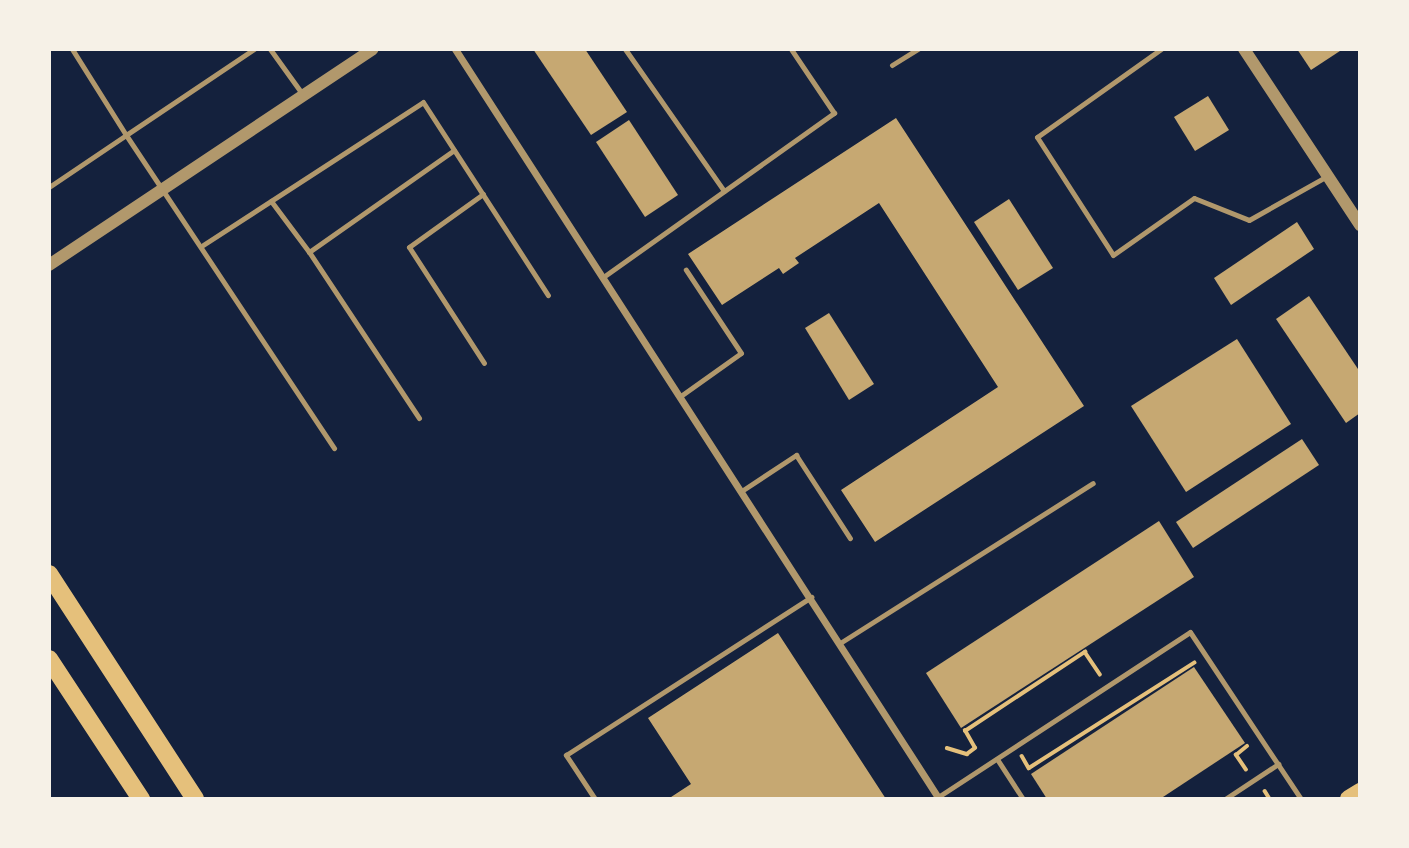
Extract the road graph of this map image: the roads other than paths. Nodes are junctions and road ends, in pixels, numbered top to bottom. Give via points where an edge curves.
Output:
1 (72, 49) edge
2 (254, 49) edge
3 (270, 49) edge
4 (373, 49) edge
5 (455, 49) edge
6 (625, 49) edge
7 (791, 49) edge
8 (918, 49) edge
9 (1161, 49) edge
10 (1244, 49) edge
11 (892, 65) dead end
12 (303, 95) junction
13 (126, 135) junction
14 (454, 150) junction
15 (1328, 176) junction
16 (49, 187) edge
17 (166, 187) junction
18 (724, 191) junction
19 (483, 194) junction
20 (271, 201) junction
21 (1360, 225) edge
22 (203, 245) junction
23 (309, 252) junction
24 (49, 265) edge
25 (685, 270) dead end
26 (606, 275) junction
27 (548, 295) dead end
28 (484, 363) dead end
29 (682, 395) junction
30 (419, 418) dead end
31 (334, 448) dead end
32 (1093, 484) dead end
33 (743, 490) junction
34 (849, 538) dead end
35 (49, 574) edge
36 (811, 597) junction
37 (840, 642) junction
38 (49, 659) edge
39 (997, 759) junction
40 (1278, 764) junction
41 (1360, 792) edge
42 (939, 798) edge
43 (141, 799) edge
44 (195, 799) edge
45 (595, 799) edge
46 (1023, 799) edge
47 (1225, 799) edge
48 (1301, 799) edge
49 (1349, 799) edge

1 - 13 lane
2 - 13 lane
3 - 12 lane
4 - 12 street
5 - 26 street
6 - 18 lane
7 - 18 lane via 834,113
8 - 11 lane
9 - 15 lane via 1037,137 1113,255 1194,198 1249,220
10 - 15 street
12 - 17 street
13 - 16 lane
13 - 17 lane
14 - 19 lane
14 - 20 lane via 423,102
14 - 23 lane
15 - 21 street
17 - 22 lane
17 - 24 street
18 - 26 lane
19 - 27 lane
19 - 28 lane via 409,247
20 - 22 lane
20 - 23 lane
22 - 31 lane
23 - 30 lane
25 - 29 lane via 741,353
26 - 29 street
29 - 33 street
32 - 37 lane
33 - 34 lane via 796,455
33 - 36 street
35 - 44 main road
36 - 37 street
36 - 45 lane via 566,755
37 - 42 street
38 - 43 main road
39 - 40 lane via 1190,632
39 - 42 lane
39 - 46 lane
40 - 47 lane
40 - 48 lane
41 - 49 main road

